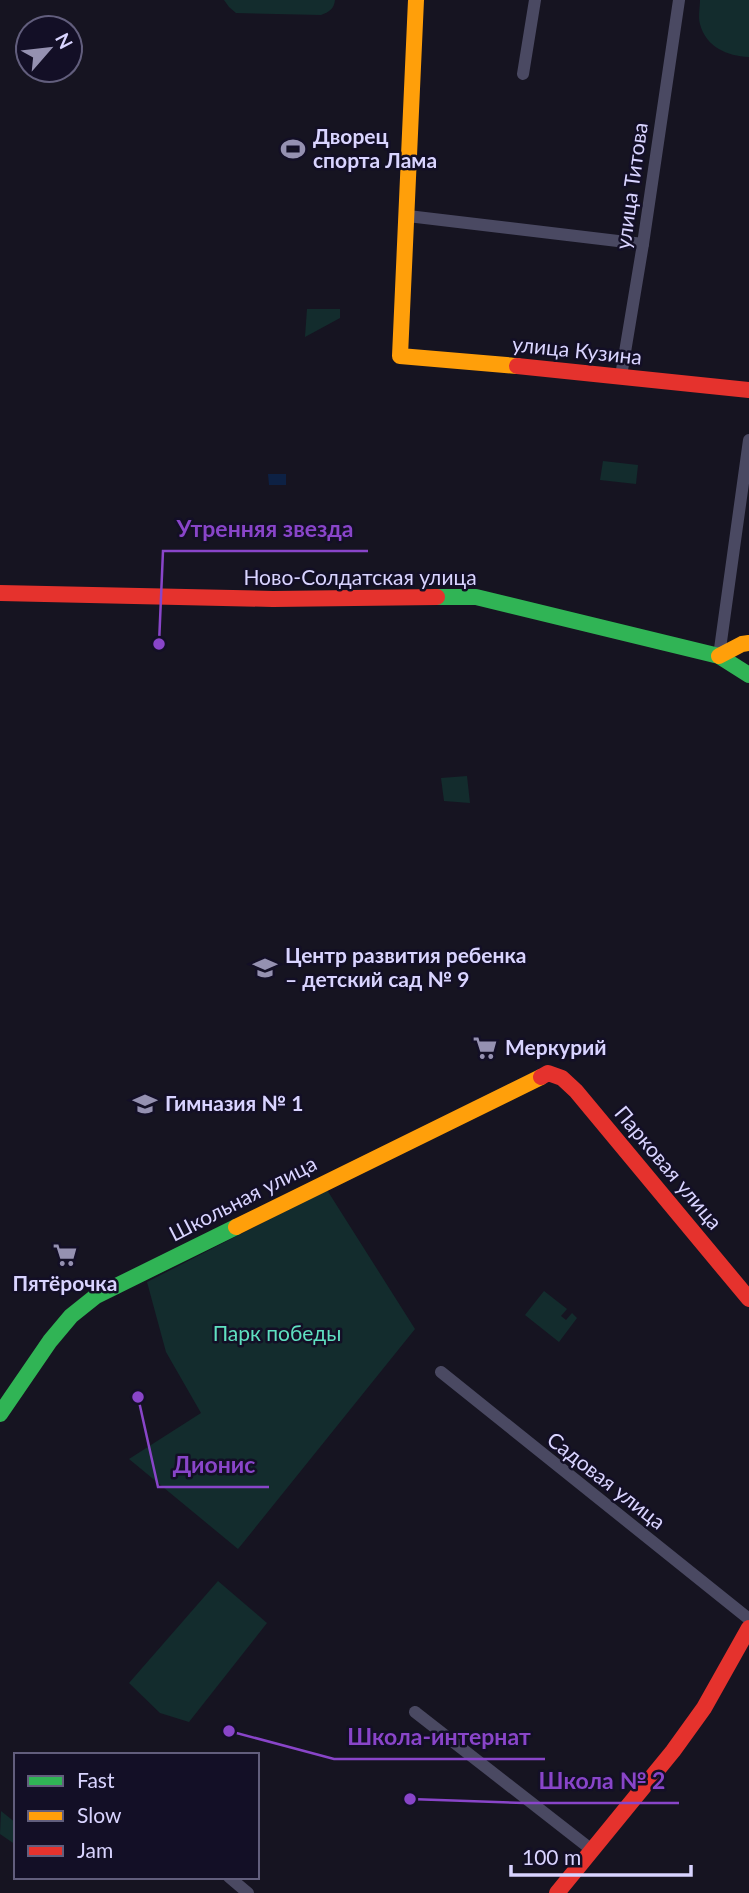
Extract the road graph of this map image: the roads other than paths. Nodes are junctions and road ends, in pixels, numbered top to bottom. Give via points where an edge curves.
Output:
1 (416, 0) edge
2 (536, 0) edge
3 (679, 0) edge
4 (523, 74) dead end
5 (408, 216) junction
6 (643, 244) junction
7 (621, 376) junction
8 (749, 390) edge
9 (749, 440) edge
10 (0, 593) edge
11 (749, 643) edge
12 (719, 656) junction
13 (749, 675) edge
14 (548, 1073) joint
15 (749, 1299) edge
16 (440, 1372) dead end
17 (0, 1414) edge
18 (749, 1619) edge
19 (749, 1628) edge
20 (415, 1712) dead end
21 (592, 1850) junction
22 (231, 1879) edge
23 (248, 1893) edge
24 (558, 1893) edge

1 - 5 street
2 - 4 street
3 - 6 street, улица Титова
5 - 6 street
5 - 7 street, улица Кузина via 400,356
6 - 7 street, улица Титова
7 - 8 street, улица Кузина
9 - 12 street
10 - 12 street, Ново-Солдатская улица via 273,599 477,597
11 - 12 street
12 - 13 street, Ново-Солдатская улица
14 - 15 street, Парковая улица via 576,1091
14 - 17 street, Школьная улица via 96,1296 50,1340
16 - 18 street, Садовая улица
19 - 21 street via 704,1708
20 - 21 street
21 - 24 street
22 - 23 street

